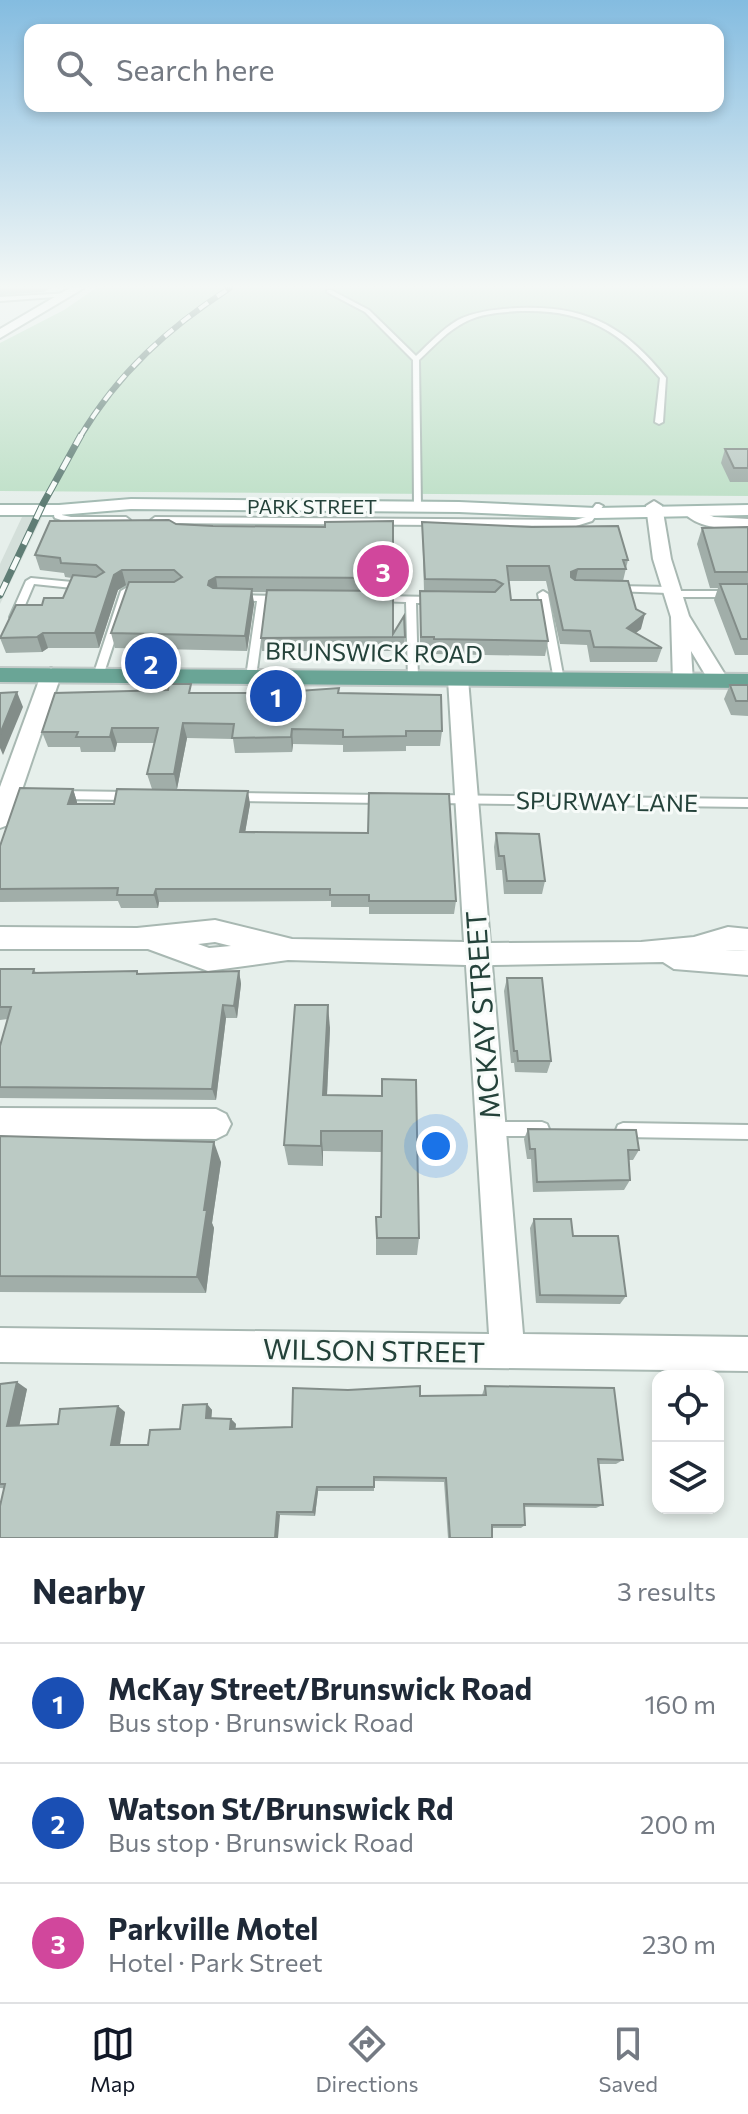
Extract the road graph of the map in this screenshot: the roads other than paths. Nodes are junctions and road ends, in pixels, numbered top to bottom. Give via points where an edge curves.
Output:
1 (416, 360) edge
2 (648, 360) edge
3 (659, 422) dead end
4 (166, 506) junction
5 (79, 509) junction
6 (748, 509) edge
7 (59, 510) junction
8 (597, 510) junction
9 (646, 510) junction
10 (420, 512) junction
11 (3, 513) edge
12 (692, 513) junction
13 (129, 515) junction
14 (151, 520) edge
15 (748, 524) edge
16 (100, 586) edge
17 (606, 589) edge
18 (151, 591) edge
19 (672, 592) junction
20 (543, 594) dead end
21 (748, 594) edge
22 (233, 598) edge
23 (262, 599) junction
24 (292, 599) edge
25 (367, 599) edge
26 (411, 600) junction
27 (452, 600) edge
28 (680, 616) junction
29 (12, 623) edge
30 (0, 675) edge
31 (51, 675) junction
32 (98, 676) junction
33 (251, 677) junction
34 (413, 679) junction
35 (458, 679) junction
36 (559, 680) junction
37 (683, 681) junction
38 (719, 681) junction
39 (748, 681) edge
40 (11, 794) edge
41 (40, 795) edge
42 (135, 796) edge
43 (230, 797) edge
44 (389, 799) edge
45 (420, 799) edge
46 (467, 800) junction
47 (748, 803) edge
48 (0, 819) edge
49 (0, 938) edge
50 (748, 940) edge
51 (641, 953) junction
52 (479, 954) junction
53 (748, 963) edge
54 (0, 1123) edge
55 (216, 1124) dead end
56 (490, 1129) junction
57 (551, 1129) edge
58 (612, 1130) edge
59 (748, 1132) edge
60 (0, 1345) edge
61 (507, 1351) junction
62 (748, 1354) edge

1 - 10 lane
2 - 3 lane via 663,378
4 - 5 street, PARK STREET
4 - 10 street, PARK STREET
4 - 13 street, PARK STREET
5 - 7 street, PARK STREET
5 - 13 street, PARK STREET
6 - 9 street, PARK STREET
6 - 12 street, PARK STREET
7 - 11 street, PARK STREET
7 - 13 lane via 58,516 70,520
8 - 9 street, PARK STREET
8 - 10 street, PARK STREET via 459,507
8 - 10 lane via 576,523
9 - 12 street, PARK STREET
9 - 19 street
10 - 14 lane
12 - 15 street, PARK STREET via 711,522
16 - 29 lane via 31,581
17 - 19 lane
18 - 32 lane via 126,591
19 - 21 lane
19 - 28 street
20 - 36 lane
22 - 23 lane
23 - 24 lane
23 - 33 lane
25 - 26 lane
26 - 27 lane
26 - 34 lane
28 - 37 street
28 - 38 street
30 - 31 main road, BRUNSWICK ROAD
31 - 32 main road, BRUNSWICK ROAD
31 - 40 street
32 - 33 main road, BRUNSWICK ROAD
33 - 34 main road, BRUNSWICK ROAD
34 - 35 main road, BRUNSWICK ROAD
35 - 36 main road, BRUNSWICK ROAD
35 - 46 street, MCKAY STREET
36 - 37 main road, BRUNSWICK ROAD
37 - 38 main road, BRUNSWICK ROAD
38 - 39 main road, BRUNSWICK ROAD
40 - 48 street
41 - 42 lane
43 - 44 lane
45 - 46 lane, SPURWAY LANE
46 - 47 lane, SPURWAY LANE
46 - 52 street, MCKAY STREET
49 - 52 street via 137,939 170,943 208,960 292,950
50 - 51 street via 728,938 694,948
51 - 52 street
51 - 53 street
52 - 56 street, MCKAY STREET
54 - 55 street
56 - 57 lane
56 - 61 street, MCKAY STREET
58 - 59 lane
60 - 61 street, WILSON STREET
61 - 62 street, WILSON STREET

